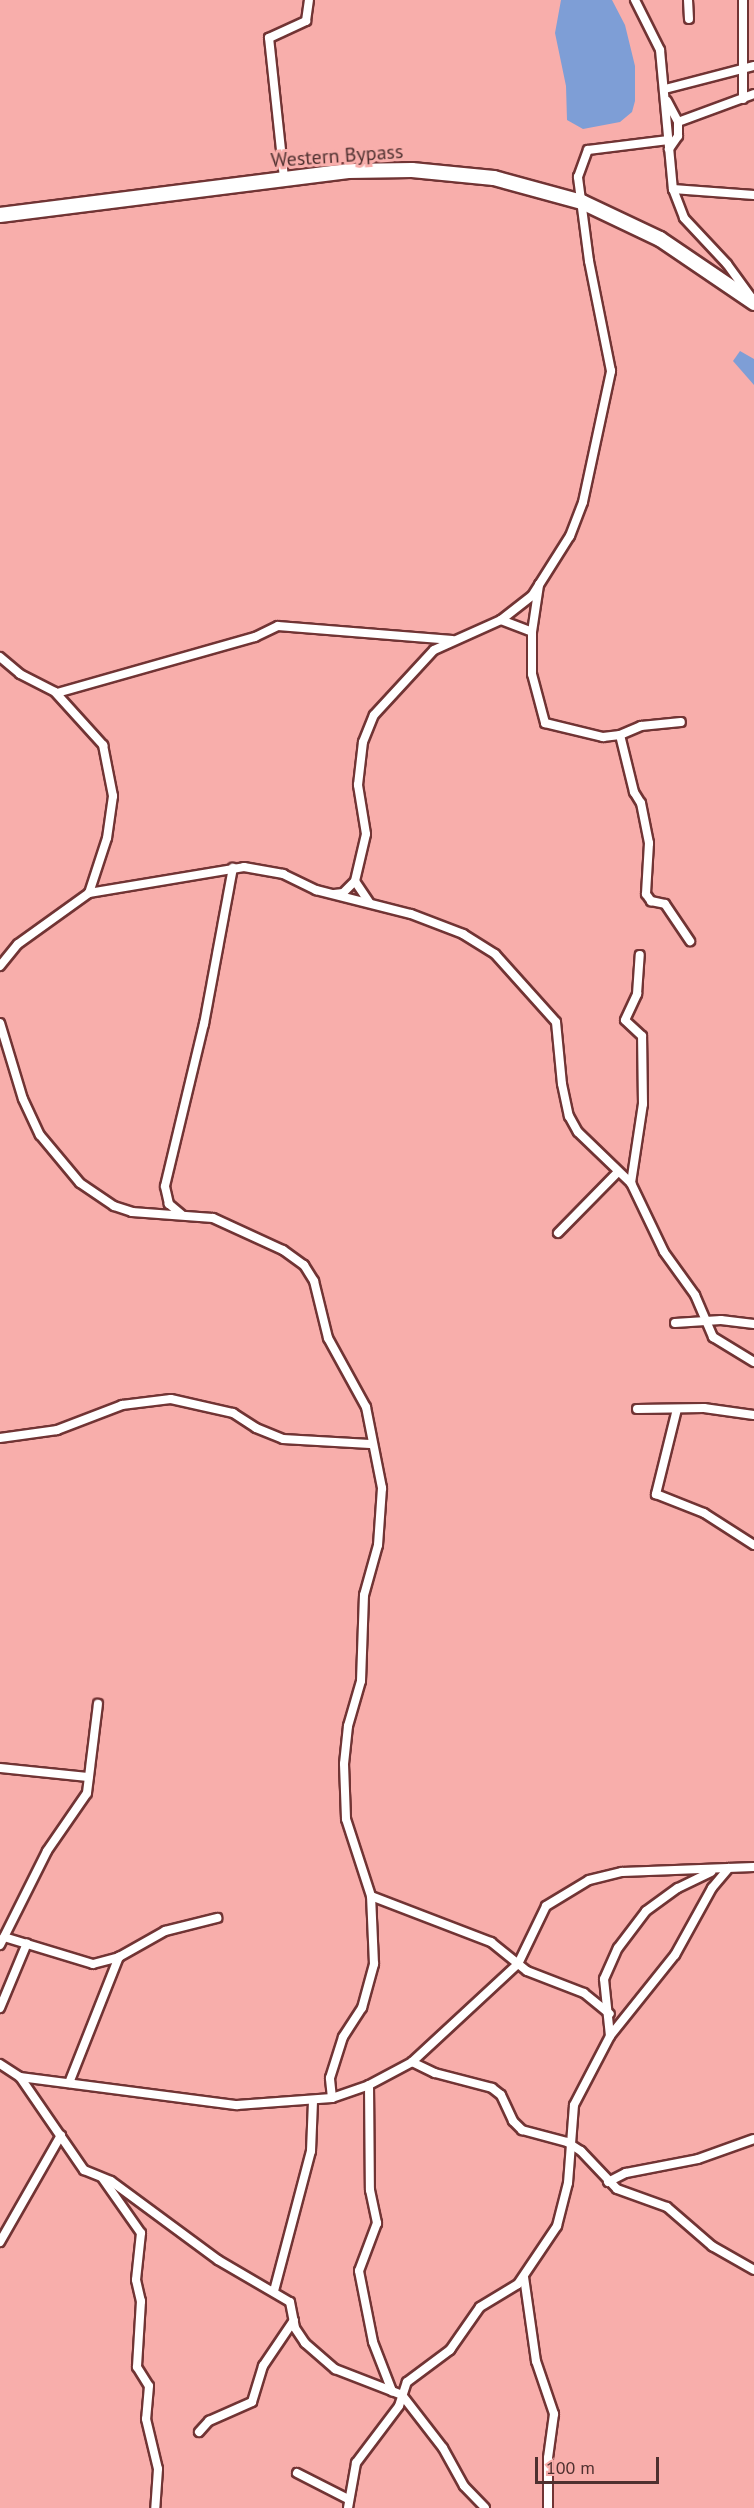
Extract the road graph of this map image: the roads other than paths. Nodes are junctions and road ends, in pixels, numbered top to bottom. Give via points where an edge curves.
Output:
1 (309, 0) edge
2 (635, 0) edge
3 (688, 0) edge
4 (743, 0) edge
5 (689, 19) dead end
6 (749, 67) edge
7 (665, 94) junction
8 (754, 94) edge
9 (743, 99) junction
10 (678, 122) junction
11 (669, 144) junction
12 (284, 178) junction
13 (673, 189) junction
14 (754, 195) edge
15 (582, 202) junction
16 (0, 215) edge
17 (754, 303) edge
18 (539, 585) junction
19 (501, 620) junction
20 (532, 632) junction
21 (452, 640) junction
22 (0, 657) edge
23 (57, 693) junction
24 (681, 722) dead end
25 (620, 735) junction
26 (233, 868) junction
27 (355, 882) junction
28 (89, 893) junction
29 (331, 894) junction
30 (369, 903) junction
31 (690, 941) dead end
32 (640, 955) dead end
33 (0, 966) edge
34 (0, 1023) edge
35 (618, 1172) junction
36 (631, 1183) junction
37 (181, 1214) junction
38 (558, 1233) dead end
39 (704, 1320) junction
40 (675, 1323) dead end
41 (754, 1324) edge
42 (754, 1362) edge
43 (677, 1408) junction
44 (637, 1409) dead end
45 (754, 1415) edge
46 (0, 1438) edge
47 (370, 1444) junction
48 (754, 1545) edge
49 (98, 1704) dead end
50 (0, 1768) edge
51 (89, 1777) junction
52 (754, 1867) edge
53 (729, 1868) junction
54 (713, 1871) junction
55 (371, 1896) junction
56 (217, 1918) dead end
57 (2, 1941) edge
58 (27, 1943) junction
59 (118, 1957) junction
60 (518, 1964) junction
61 (0, 2008) edge
62 (610, 2014) junction
63 (610, 2036) junction
64 (412, 2062) junction
65 (0, 2064) edge
66 (20, 2077) junction
67 (69, 2084) junction
68 (369, 2085) junction
69 (332, 2097) junction
70 (313, 2101) junction
71 (61, 2135) junction
72 (754, 2139) edge
73 (571, 2146) junction
74 (103, 2179) junction
75 (608, 2182) junction
76 (0, 2242) edge
77 (754, 2270) edge
78 (524, 2277) junction
79 (274, 2290) junction
80 (294, 2320) junction
81 (392, 2391) junction
82 (402, 2395) junction
83 (199, 2432) dead end
84 (297, 2473) dead end
85 (348, 2503) edge
86 (155, 2508) edge
87 (485, 2508) edge
88 (548, 2508) edge

1 - 12 street via 306,21 269,38
2 - 7 street via 660,51
3 - 5 street
4 - 6 street
6 - 7 street
6 - 9 street
7 - 10 street
7 - 11 street
8 - 9 street
9 - 10 street
10 - 11 street via 678,136
11 - 13 street
11 - 15 street via 588,150 578,177
12 - 15 main road, Western Bypass via 412,170 494,178
12 - 16 main road, Western Bypass
13 - 14 street
13 - 17 street via 688,226 727,264
15 - 17 main road, Western Bypass via 660,239
15 - 18 street via 589,261 611,371 580,510 570,537
18 - 19 street via 520,608
18 - 20 street
19 - 20 street
19 - 21 street
20 - 25 street via 532,674 545,723 584,734
21 - 23 street via 278,626 255,637
21 - 27 street via 434,650 408,674 367,728 358,785 365,842
22 - 23 street via 20,674
23 - 28 street via 103,745 112,783 107,838
24 - 25 street via 641,726
25 - 31 street via 649,843 646,894 651,901 665,904
26 - 28 street
26 - 29 street via 260,868
26 - 37 street via 204,1024 165,1186 169,1204
27 - 29 street via 343,893
27 - 30 street
28 - 33 street via 18,944
29 - 30 street
30 - 35 street via 463,934 495,954 556,1022 569,1116 591,1148
32 - 36 street via 637,994 625,1020 642,1036 643,1104
34 - 37 street via 23,1099 40,1135 80,1183 114,1206 132,1212
35 - 36 street
35 - 38 street
36 - 39 street via 664,1252 695,1295
37 - 47 street via 213,1218 283,1250 304,1265 314,1281 328,1338 366,1407
39 - 40 street
39 - 41 street
39 - 42 street via 713,1337
43 - 44 street
43 - 45 street
43 - 48 street via 656,1494 704,1513
46 - 47 street via 57,1430 122,1405 171,1399 233,1413 283,1439
47 - 55 street via 380,1471 382,1514 364,1595 362,1681 347,1736 344,1797 346,1819
49 - 51 street
50 - 51 street
51 - 57 street via 80,1807 47,1851
52 - 53 street
53 - 54 street
53 - 63 street via 712,1888 675,1955
54 - 60 street via 622,1872 589,1880 546,1906
54 - 62 street via 678,1888 636,1920 604,1979
55 - 60 street via 491,1942
55 - 69 street via 374,1964 365,1998 343,2037 330,2078
56 - 59 street via 165,1930
57 - 58 street
58 - 59 street via 93,1964
58 - 61 street
59 - 67 street
60 - 62 street via 584,1993
60 - 64 street
62 - 63 street
63 - 73 street via 578,2093
64 - 68 street
64 - 73 street via 435,2073 492,2088 522,2130
65 - 66 street
66 - 67 street
66 - 71 street
67 - 70 street via 237,2104
68 - 69 street
68 - 81 street via 370,2190 377,2223 359,2271 373,2342
69 - 70 street
70 - 79 street via 311,2151
71 - 74 street via 84,2170
71 - 76 street
72 - 75 street via 698,2158 626,2173
73 - 75 street
73 - 78 street via 564,2209
74 - 79 street via 218,2259
74 - 86 street via 141,2234 136,2280 141,2301 136,2367 150,2391 146,2419 157,2453
75 - 77 street via 628,2195 667,2207 712,2246
78 - 82 street via 480,2307 450,2350 410,2378
78 - 88 street via 536,2361 554,2414 548,2458
79 - 80 street via 293,2306
80 - 81 street via 304,2343 335,2369
80 - 83 street via 263,2366 252,2402 209,2421
81 - 82 street
82 - 85 street via 399,2406 356,2463
82 - 87 street via 443,2448 464,2486
84 - 85 street

